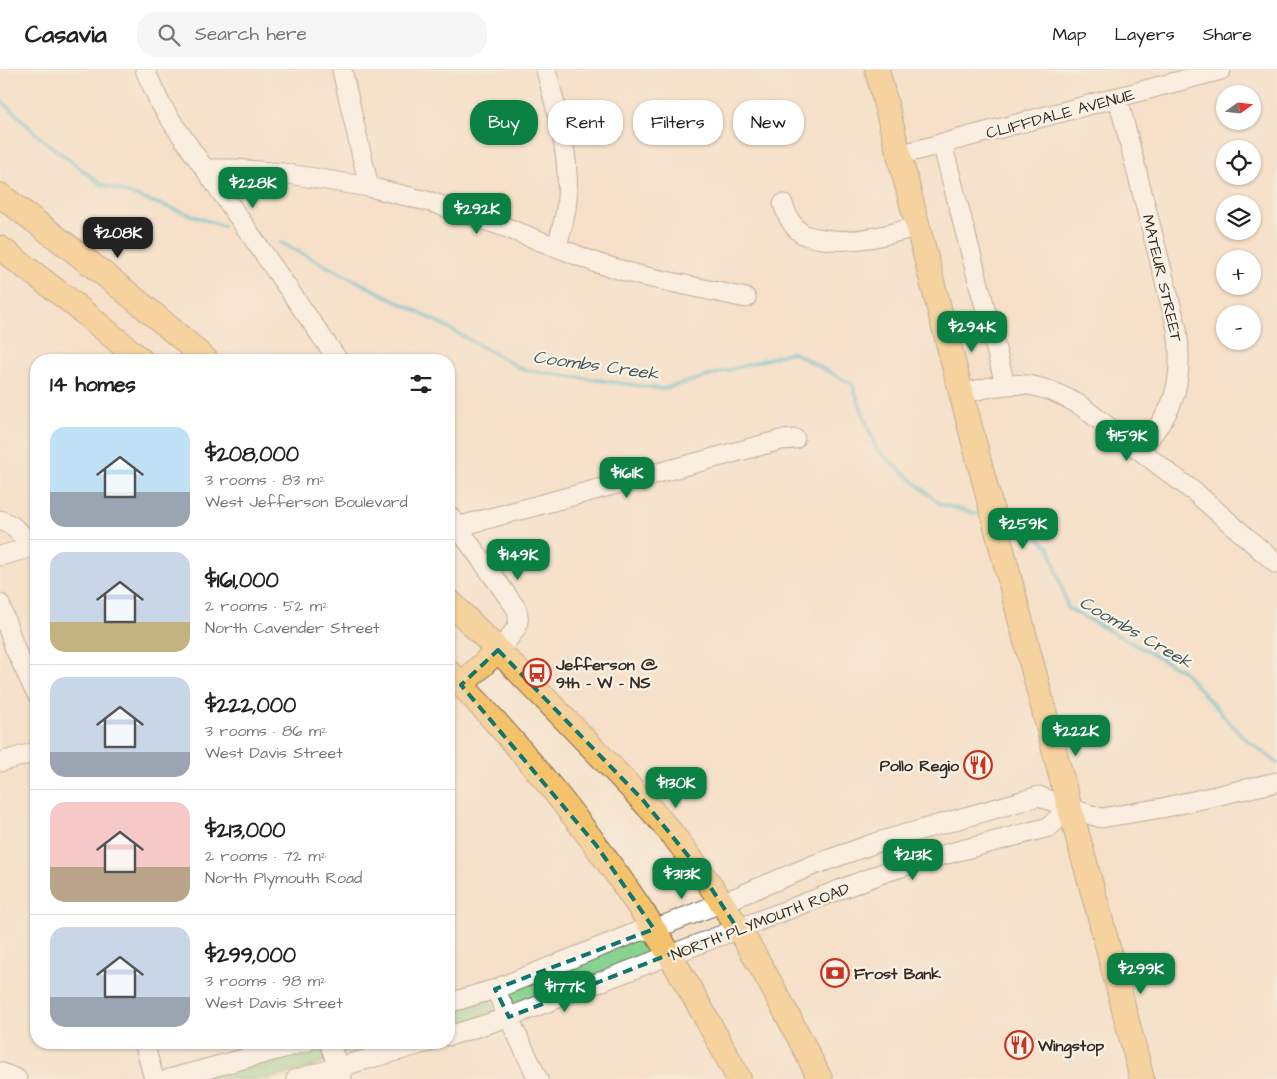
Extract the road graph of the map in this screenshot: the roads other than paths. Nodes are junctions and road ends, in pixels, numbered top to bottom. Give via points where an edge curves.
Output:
1 (145, 70) edge
2 (342, 70) edge
3 (546, 70) edge
4 (877, 70) edge
5 (1220, 70) edge
6 (1118, 98) junction
7 (942, 144) junction
8 (900, 155) junction
9 (204, 170) junction
10 (369, 187) junction
11 (0, 195) edge
12 (783, 204) dead end
13 (918, 226) junction
14 (557, 247) junction
15 (0, 248) edge
16 (746, 298) dead end
17 (134, 354) edge
18 (199, 354) edge
19 (334, 354) edge
20 (1005, 384) junction
21 (962, 394) junction
22 (795, 439) dead end
23 (1140, 450) junction
24 (0, 520) edge
25 (455, 520) edge
26 (455, 523) edge
27 (30, 541) edge
28 (30, 548) edge
29 (0, 556) edge
30 (1275, 557) edge
31 (0, 604) edge
32 (455, 607) edge
33 (498, 650) junction
34 (455, 678) edge
35 (30, 680) edge
36 (30, 754) edge
37 (0, 762) edge
38 (1277, 782) edge
39 (1069, 808) junction
40 (722, 903) junction
41 (737, 928) junction
42 (654, 929) junction
43 (669, 956) junction
44 (495, 989) junction
45 (455, 1001) edge
46 (509, 1017) junction
47 (455, 1034) edge
48 (146, 1049) edge
49 (280, 1049) edge
50 (331, 1049) edge
51 (405, 1049) edge
52 (340, 1073) edge
53 (154, 1079) edge
54 (169, 1079) edge
55 (296, 1079) edge
56 (538, 1079) edge
57 (738, 1079) edge
58 (820, 1079) edge
59 (1142, 1079) edge

1 - 9 street via 159,101
2 - 10 street
3 - 14 street via 566,150 568,176 566,210
4 - 8 main road
5 - 6 street, CLIFFDALE AVENUE
6 - 7 street, CLIFFDALE AVENUE
6 - 23 street, MATEUR STREET via 1177,329 1180,354 1179,374 1166,416
7 - 8 street, CLIFFDALE AVENUE
7 - 20 street
8 - 13 main road
9 - 10 street via 283,173
9 - 19 street
10 - 14 street via 431,202
11 - 18 main road via 100,270
12 - 13 street via 789,220 802,233 814,238 859,240
13 - 21 main road
14 - 16 street via 638,276
15 - 17 main road
20 - 21 street
20 - 23 street via 1028,384 1061,394
21 - 39 main road
22 - 25 street via 781,440 478,522
23 - 30 street
24 - 27 street
26 - 33 street via 519,616 518,625
28 - 29 street
31 - 35 street
32 - 33 main road
33 - 34 main road
33 - 40 main road via 642,799
34 - 42 main road via 566,806
36 - 37 street
38 - 39 street, NORTH PLYMOUTH ROAD via 1101,818
39 - 40 street, NORTH PLYMOUTH ROAD via 1039,796 878,842
39 - 41 street, NORTH PLYMOUTH ROAD via 1049,828 920,861
39 - 59 main road
40 - 41 main road
40 - 42 street, NORTH PLYMOUTH ROAD
41 - 43 street, NORTH PLYMOUTH ROAD
41 - 58 main road via 774,989
42 - 43 main road
42 - 44 street, NORTH PLYMOUTH ROAD via 637,932
43 - 46 street, NORTH PLYMOUTH ROAD
43 - 57 main road
44 - 45 street, NORTH PLYMOUTH ROAD
44 - 46 street
46 - 47 street, NORTH PLYMOUTH ROAD
46 - 56 street
48 - 53 street
49 - 54 street
50 - 52 street
51 - 52 street
52 - 55 street

